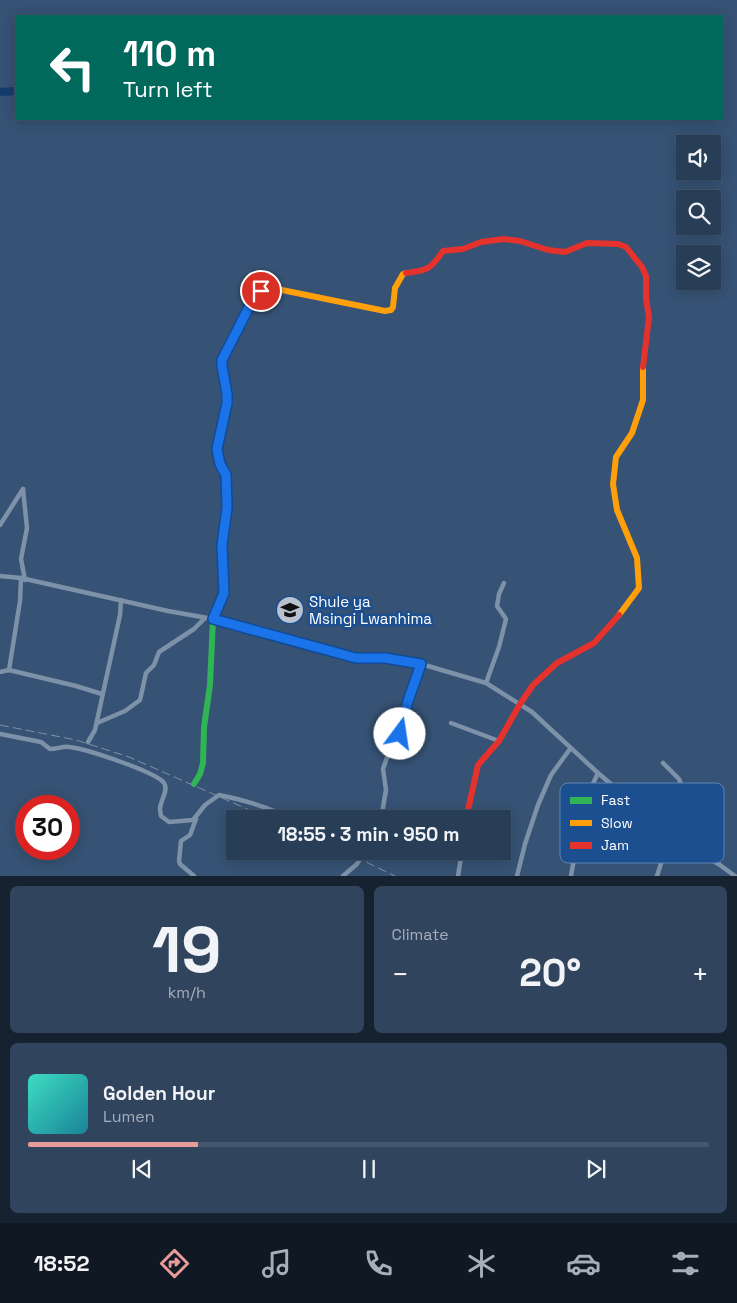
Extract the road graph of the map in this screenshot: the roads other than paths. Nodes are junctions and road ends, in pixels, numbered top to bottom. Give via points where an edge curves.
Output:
1 (0, 525) edge
2 (0, 576) edge
3 (23, 579) junction
4 (504, 583) dead end
5 (121, 600) junction
6 (205, 618) junction
7 (213, 619) junction
8 (421, 664) junction
9 (9, 670) junction
10 (0, 672) edge
11 (486, 683) junction
12 (102, 694) junction
13 (520, 704) junction
14 (96, 723) junction
15 (450, 723) dead end
16 (0, 734) edge
17 (499, 741) junction
18 (88, 742) dead end
19 (570, 748) junction
20 (663, 763) dead end
21 (598, 773) junction
22 (593, 783) edge
23 (610, 783) edge
24 (681, 783) edge
25 (194, 784) dead end
26 (269, 810) edge
27 (383, 810) edge
28 (468, 810) edge
29 (196, 818) junction
30 (360, 860) edge
31 (461, 860) edge
32 (574, 863) edge
33 (661, 863) edge
34 (717, 863) edge
35 (194, 876) edge
36 (343, 876) edge
37 (458, 876) edge
38 (517, 876) edge
39 (572, 876) edge
40 (657, 876) edge
41 (735, 876) edge

1 - 3 street via 23,490 27,528 21,559
2 - 3 street
3 - 5 street
3 - 9 street
4 - 11 street via 498,606 506,619
5 - 6 street
5 - 12 street
6 - 7 street
6 - 14 street via 159,652 154,665 146,673 140,700 125,711
7 - 8 street via 356,658 385,658
7 - 13 street via 224,593 222,545 227,508 226,475 217,449 227,403 222,360 261,291 272,288 385,311 393,307 395,288 403,274 426,270 445,251 504,239 565,252 587,243 618,244 626,247 645,272 649,317 642,374 643,400 632,433 616,457 613,484 617,510 637,558 639,588 594,643 548,670
7 - 25 street via 203,763
8 - 11 street
8 - 27 street via 400,734 383,769 386,790
9 - 10 street
9 - 12 street
11 - 13 street
12 - 14 street
13 - 17 street
13 - 19 street
14 - 18 street
15 - 17 street
16 - 29 street via 41,742 50,749 73,747 126,764 164,782 161,816 169,822
17 - 28 street via 476,769
19 - 21 street
19 - 38 street via 551,775 538,805
20 - 24 street
21 - 22 street
21 - 23 street
26 - 29 street via 219,796 205,805
29 - 35 street via 190,835 181,841 179,862
30 - 36 street
31 - 37 street
32 - 39 street
33 - 40 street
34 - 41 street

